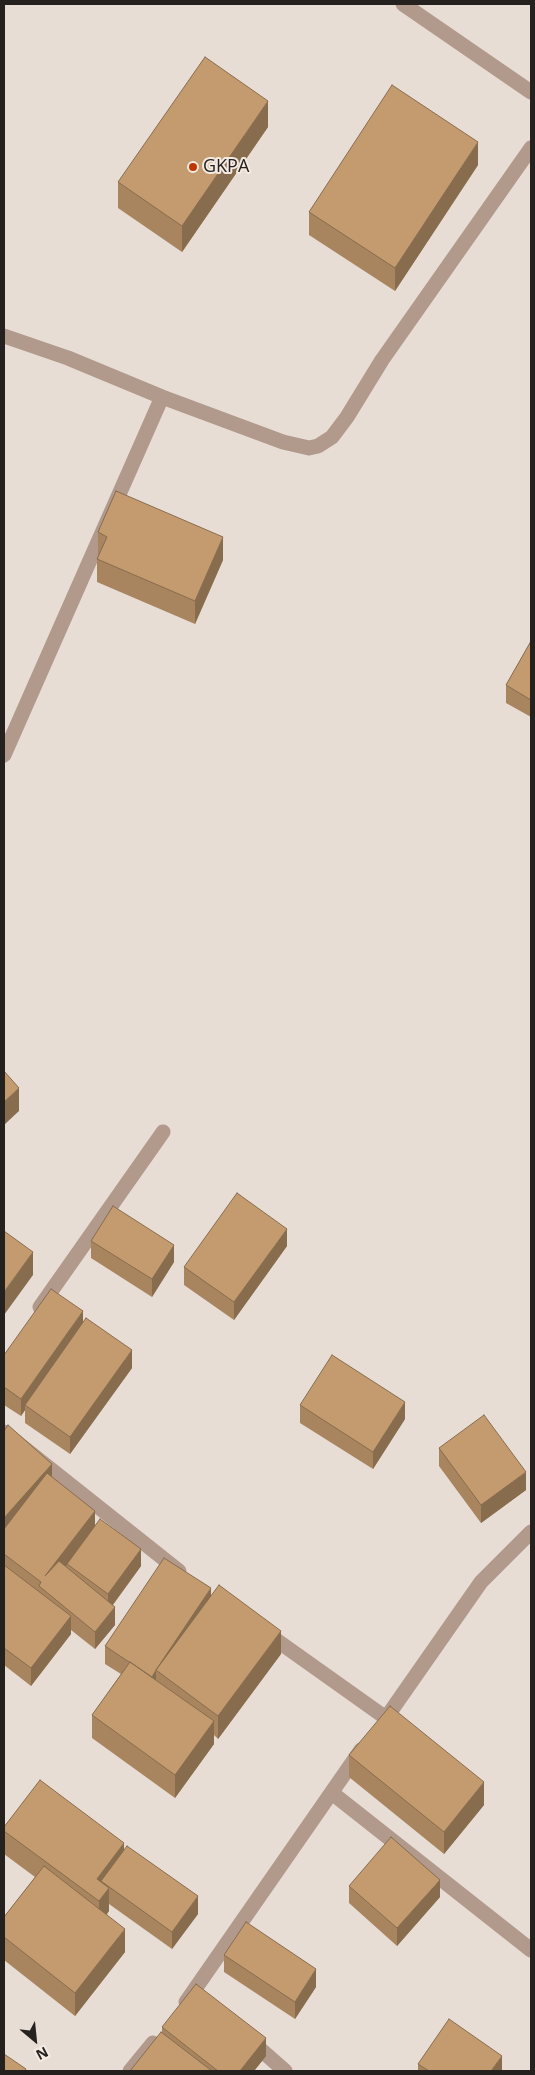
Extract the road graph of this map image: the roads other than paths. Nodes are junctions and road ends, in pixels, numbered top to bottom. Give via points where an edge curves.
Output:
1 (404, 4) edge
2 (531, 92) edge
3 (531, 148) edge
4 (4, 336) edge
5 (162, 396) junction
6 (4, 755) edge
7 (163, 1132) dead end
8 (32, 1318) edge
9 (4, 1432) edge
10 (531, 1532) edge
11 (193, 1582) edge
12 (249, 1622) edge
13 (386, 1718) junction
14 (332, 1793) junction
15 (531, 1950) edge
16 (177, 2014) edge
17 (165, 2028) edge
18 (240, 2032) edge
19 (130, 2071) edge
20 (285, 2071) edge

1 - 2 street
3 - 5 street via 382,360 347,418 326,442 309,448 284,442
4 - 5 street
5 - 6 street
7 - 8 street
9 - 11 street
10 - 13 street via 480,1582
12 - 13 street
13 - 14 street
14 - 15 street
14 - 16 street via 199,1995
17 - 19 street
18 - 20 street

